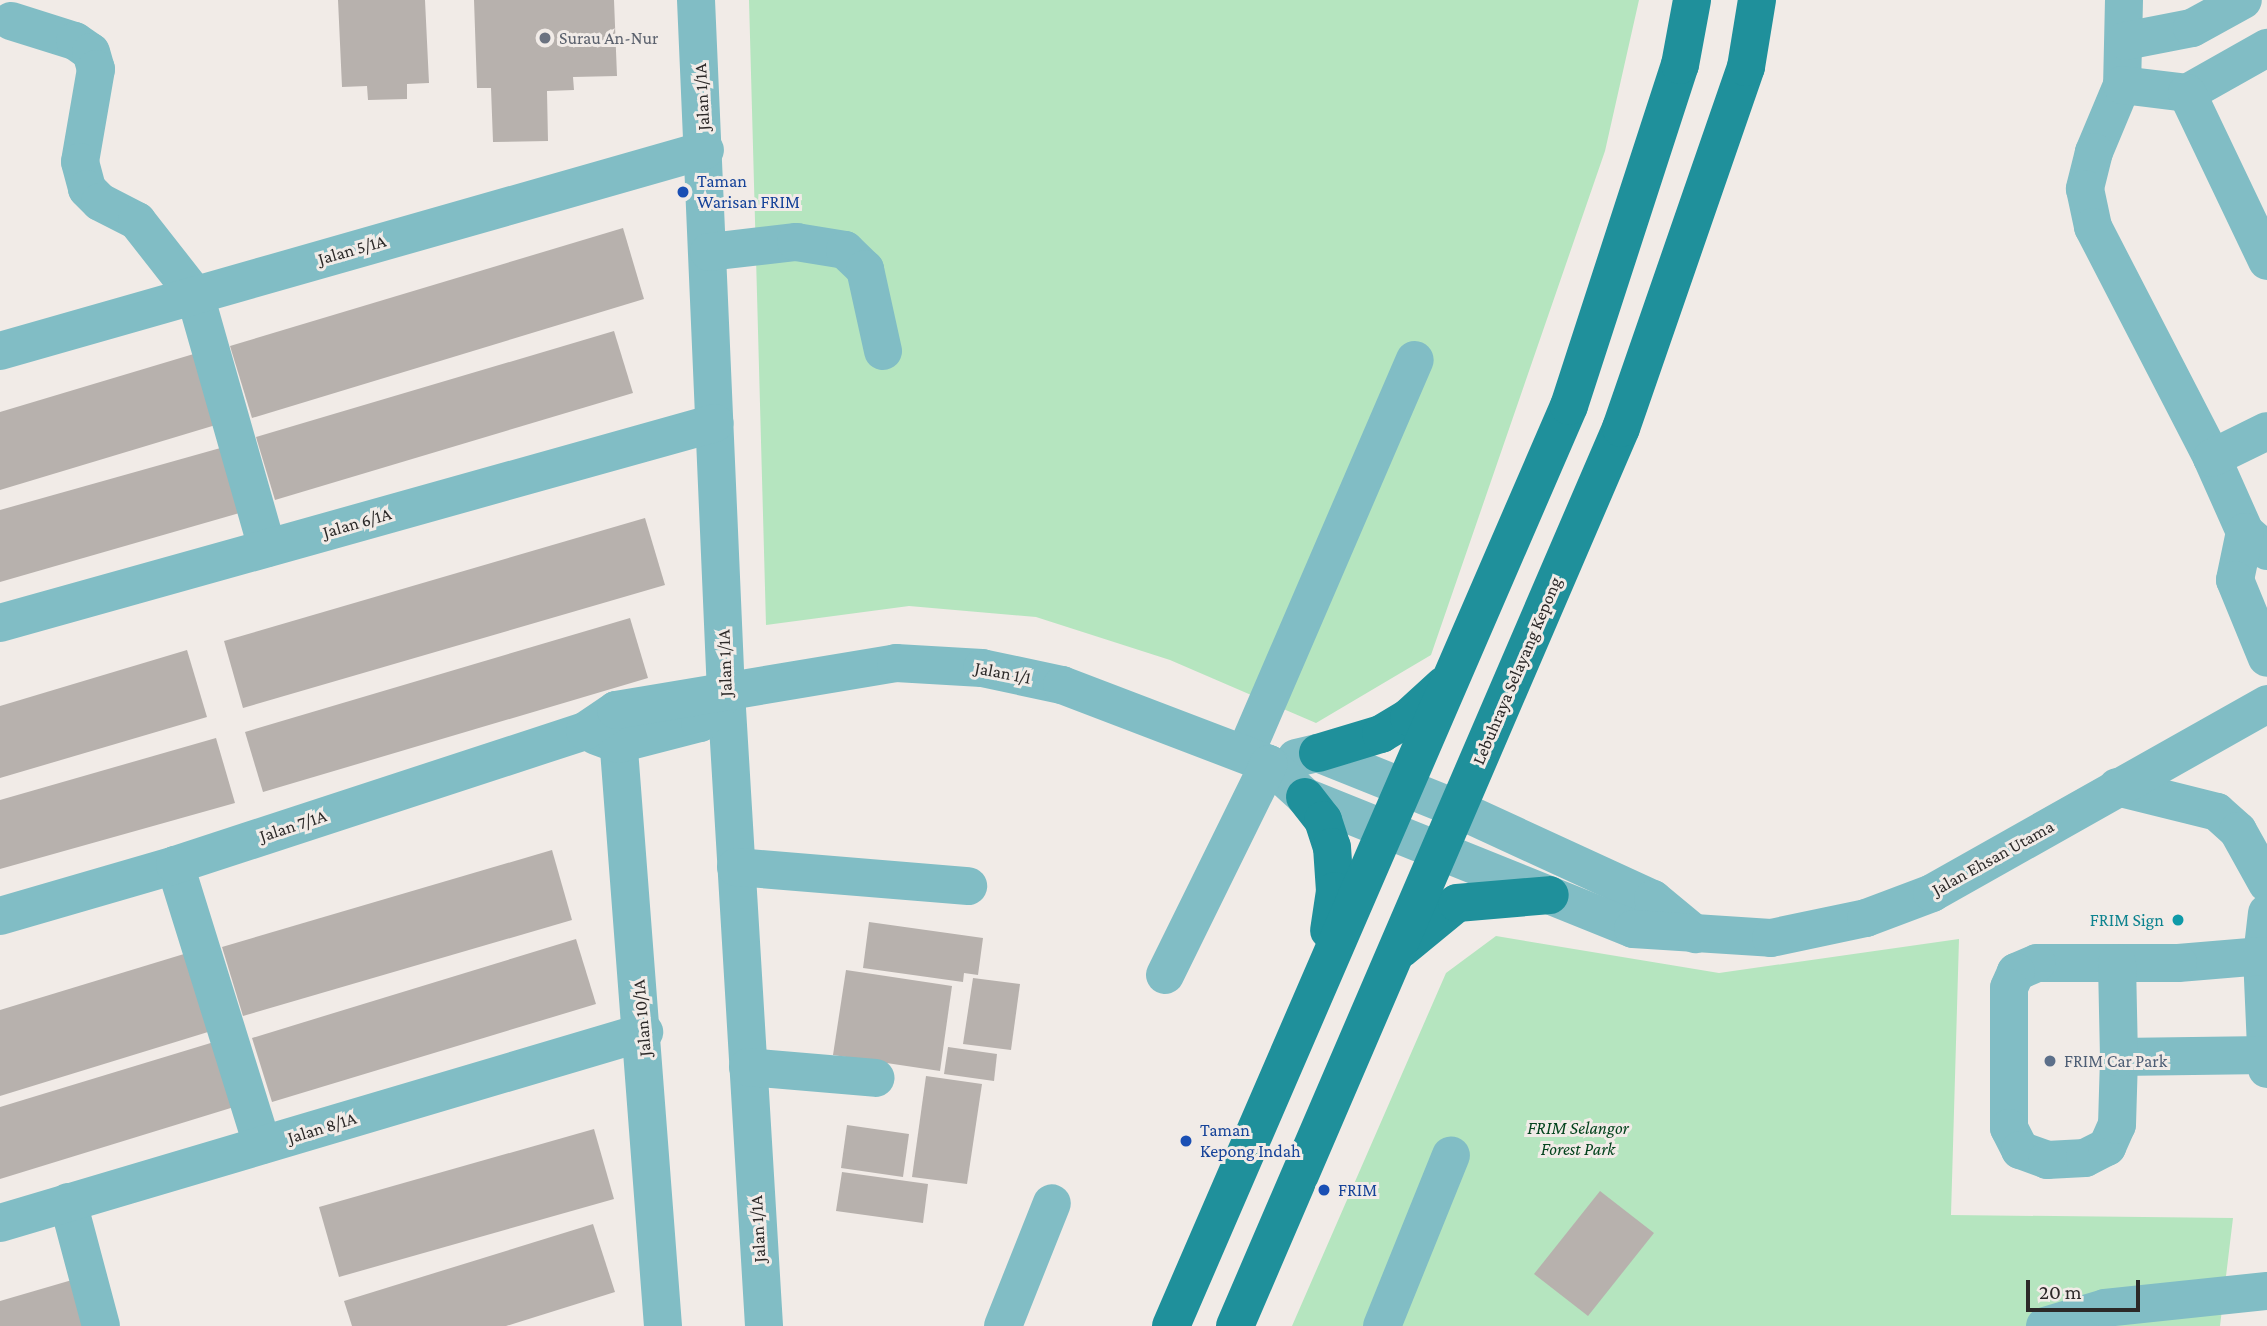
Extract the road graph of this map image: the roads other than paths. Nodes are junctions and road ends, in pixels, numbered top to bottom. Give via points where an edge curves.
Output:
1 (696, 0) edge
2 (1692, 0) edge
3 (1757, 0) edge
4 (2124, 0) edge
5 (2243, 0) edge
6 (11, 22) dead end
7 (2125, 41) junction
8 (2267, 48) edge
9 (2122, 85) junction
10 (2187, 93) junction
11 (705, 150) junction
12 (709, 252) junction
13 (2267, 261) edge
14 (195, 295) junction
15 (0, 351) edge
16 (883, 351) dead end
17 (1415, 359) dead end
18 (715, 423) junction
19 (2267, 431) edge
20 (2212, 458) junction
21 (2256, 541) edge
22 (268, 548) junction
23 (0, 623) edge
24 (2267, 658) edge
25 (1455, 672) junction
26 (726, 692) junction
27 (2267, 704) edge
28 (606, 728) junction
29 (1318, 753) junction
30 (1257, 759) junction
31 (2117, 788) junction
32 (1405, 789) junction
33 (1306, 797) junction
34 (1457, 809) junction
35 (1386, 829) junction
36 (1439, 850) junction
37 (176, 864) junction
38 (736, 867) junction
39 (2267, 883) edge
40 (968, 886) dead end
41 (1550, 895) junction
42 (2267, 913) edge
43 (0, 916) edge
44 (1695, 934) junction
45 (1394, 955) junction
46 (2262, 956) junction
47 (2117, 963) junction
48 (1165, 975) dead end
49 (1322, 978) junction
50 (644, 1032) junction
51 (2119, 1057) junction
52 (2266, 1060) edge
53 (748, 1067) junction
54 (876, 1078) dead end
55 (262, 1145) junction
56 (1451, 1155) dead end
57 (68, 1202) junction
58 (1052, 1203) dead end
59 (0, 1223) edge
60 (2267, 1291) edge
61 (101, 1326) edge
62 (663, 1326) edge
63 (764, 1326) edge
64 (1003, 1326) edge
65 (1171, 1326) edge
66 (1235, 1326) edge
67 (1382, 1326) edge
68 (2045, 1326) edge

1 - 11 street, Jalan 1/1A
2 - 25 main road via 1680,65 1569,406
3 - 34 main road, Lebuhraya Selayang Kepong via 1745,67 1621,428
4 - 7 street
5 - 7 street via 2192,28
6 - 14 street via 75,41 91,52 96,69 80,162 87,189 100,202 137,221
7 - 9 street
8 - 10 street
9 - 10 street
9 - 20 street via 2094,152 2085,189 2093,227
10 - 13 street
11 - 12 street, Jalan 1/1A
11 - 14 street, Jalan 5/1A
12 - 16 street via 796,242 845,250 865,269
12 - 18 street, Jalan 1/1A
14 - 15 street, Jalan 5/1A
14 - 22 street
17 - 30 street
18 - 22 street, Jalan 6/1A
18 - 26 street, Jalan 1/1A
19 - 20 street
20 - 21 street
21 - 24 street via 2235,580
22 - 23 street, Jalan 6/1A
25 - 29 main road via 1417,710 1381,734
25 - 32 main road
26 - 28 street, Jalan 7/1A via 700,723
26 - 30 street, Jalan 1/1 via 862,667 960,666 1062,685
26 - 38 street, Jalan 1/1A
27 - 31 street, Jalan Ehsan Utama
28 - 37 street, Jalan 7/1A
28 - 50 street, Jalan 10/1A
29 - 30 street
29 - 32 street
30 - 33 street, Jalan 1/1
30 - 48 street
31 - 39 street via 2217,812 2238,831
31 - 44 street, Jalan Ehsan Utama via 1932,893 1866,918 1771,938
32 - 34 street
32 - 35 main road
33 - 35 street, Jalan 1/1
33 - 49 main road via 1323,820 1336,868
34 - 36 main road, Lebuhraya Selayang Kepong
34 - 44 street via 1653,900
35 - 36 street, Jalan 1/1
35 - 49 main road
36 - 41 street, Jalan Ehsan Utama
36 - 45 main road, Lebuhraya Selayang Kepong
37 - 43 street, Jalan 7/1A
37 - 55 street
38 - 40 street
38 - 53 street, Jalan 1/1A
41 - 44 street, Jalan Ehsan Utama via 1633,929
41 - 45 main road via 1457,903
42 - 46 street
45 - 66 main road, Lebuhraya Selayang Kepong
46 - 47 street
46 - 52 street
47 - 51 street
47 - 51 street via 2037,963 2016,972 2009,989 2009,1128 2020,1150 2047,1160 2085,1158 2107,1147 2117,1125
49 - 65 main road
50 - 55 street, Jalan 8/1A
50 - 62 street, Jalan 10/1A
51 - 52 street
53 - 54 street
53 - 63 street, Jalan 1/1A
55 - 57 street, Jalan 8/1A
56 - 67 street
57 - 59 street, Jalan 8/1A
57 - 61 street
58 - 64 street
60 - 68 street via 2105,1308

